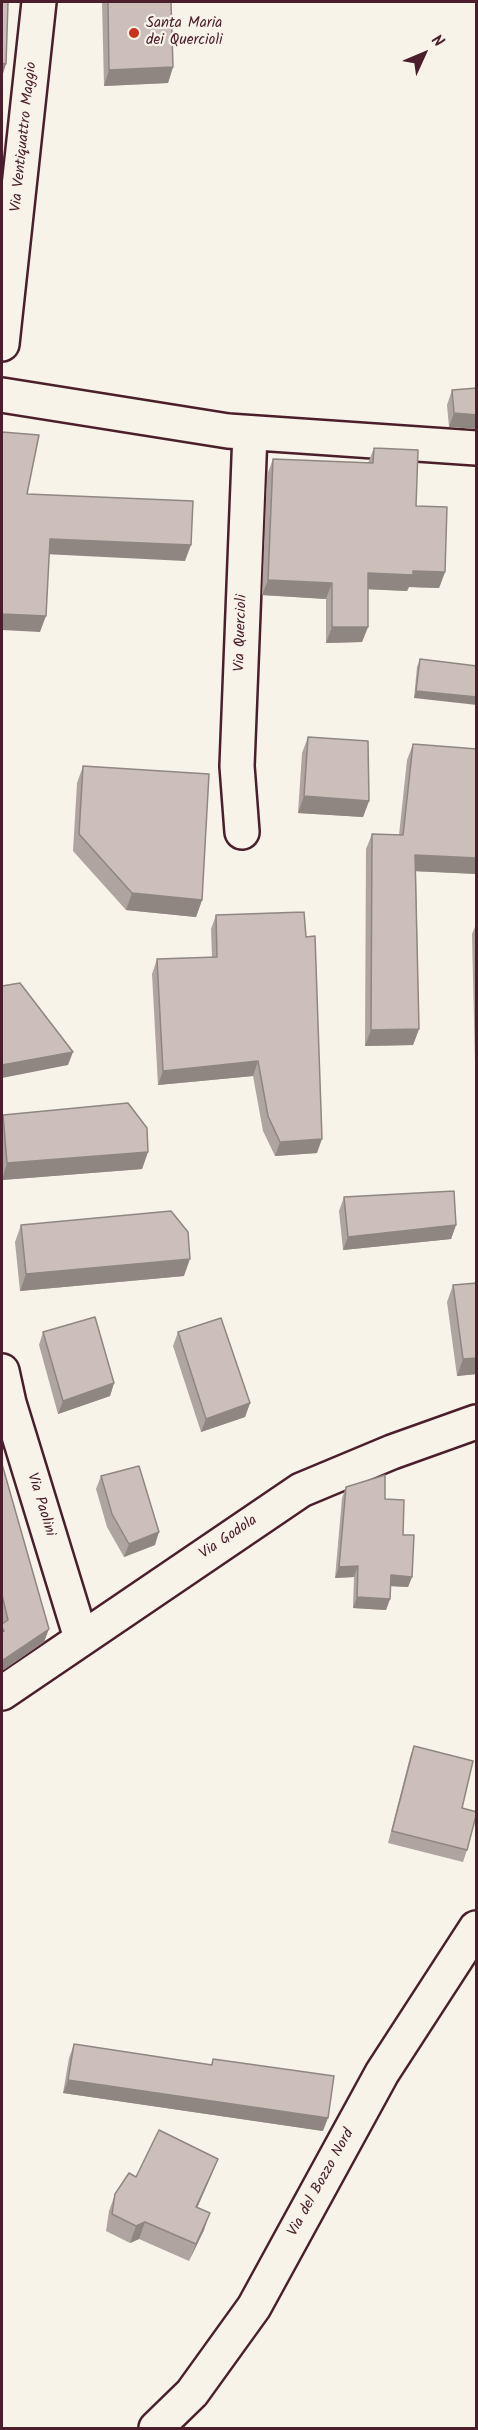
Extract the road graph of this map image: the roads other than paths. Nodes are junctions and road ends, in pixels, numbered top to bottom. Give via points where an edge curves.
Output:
1 (39, 2) edge
2 (2, 344) edge
3 (2, 395) edge
4 (250, 433) junction
5 (477, 448) edge
6 (242, 832) dead end
7 (2, 1371) edge
8 (477, 1422) edge
9 (81, 1638) junction
10 (2, 1693) edge
11 (477, 1928) edge
12 (156, 2428) edge

1 - 2 street, Via Ventiquattro Maggio
3 - 4 street
4 - 5 street
4 - 6 street, Via Quercioli via 237,766
7 - 9 street, Via Paolini
8 - 9 street, Via Godola via 392,1452 301,1491
9 - 10 street, Via Godola
11 - 12 street, Via del Bozzo Nord via 382,2073 254,2307 192,2393

